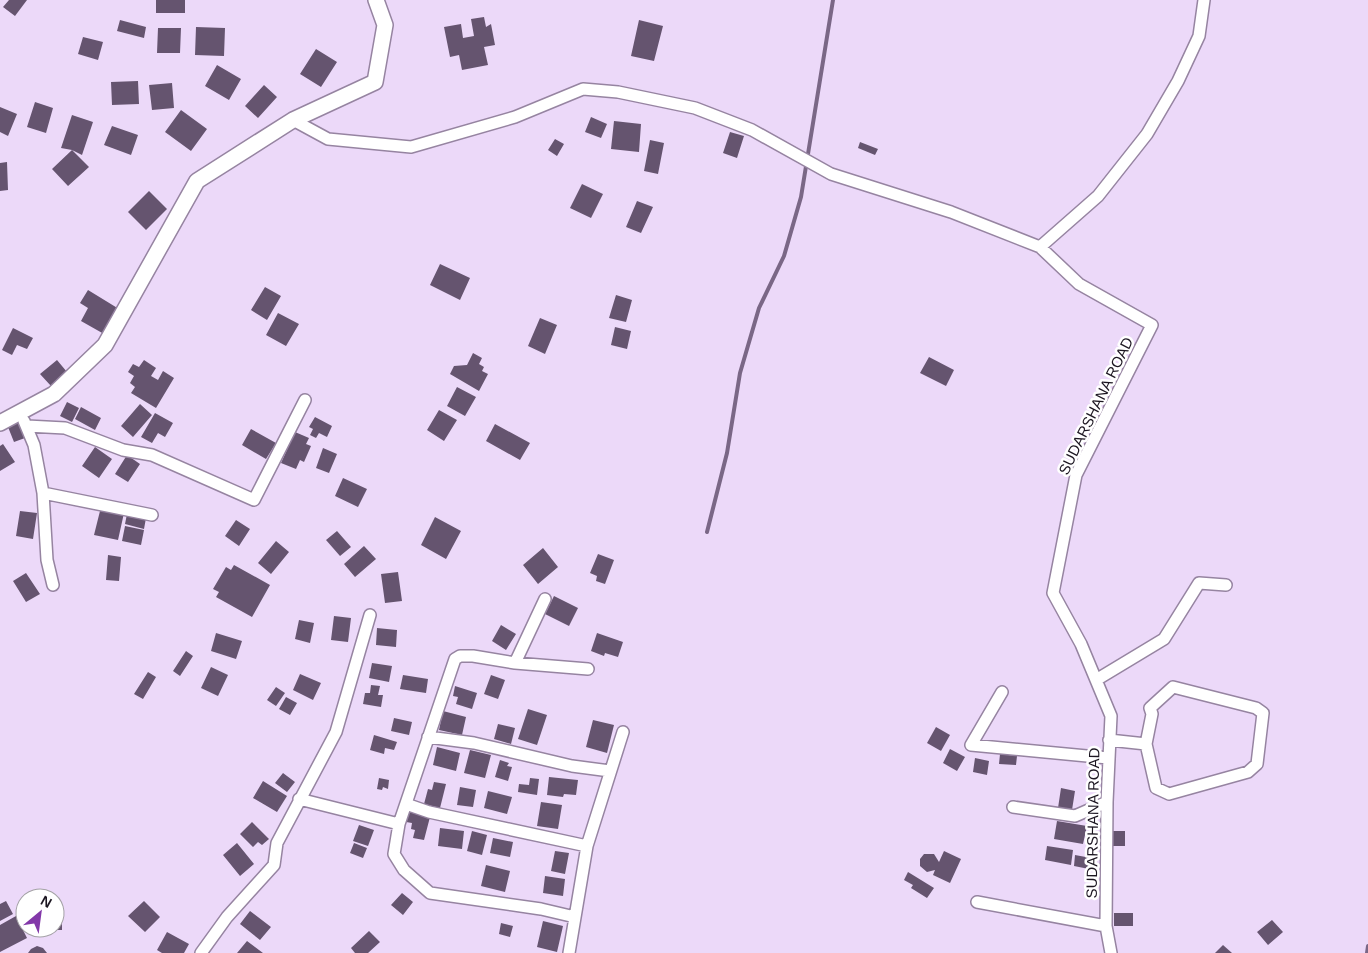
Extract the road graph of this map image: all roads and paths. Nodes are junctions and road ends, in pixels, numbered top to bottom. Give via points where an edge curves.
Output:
1 (376, 0) edge
2 (1204, 0) edge
3 (293, 120) junction
4 (1040, 247) junction
5 (305, 400) dead end
6 (24, 419) junction
7 (0, 423) edge
8 (43, 493) junction
9 (152, 515) dead end
10 (53, 585) dead end
11 (1226, 585) dead end
12 (545, 599) dead end
13 (370, 615) dead end
14 (515, 663) junction
15 (588, 670) dead end
16 (1096, 680) junction
17 (1002, 692) dead end
18 (623, 732) dead end
19 (428, 736) junction
20 (1109, 740) junction
21 (1146, 744) junction
22 (1108, 758) junction
23 (610, 771) junction
24 (299, 799) junction
25 (1107, 802) junction
26 (406, 804) junction
27 (1013, 807) dead end
28 (399, 824) junction
29 (587, 846) junction
30 (977, 902) dead end
31 (575, 917) junction
32 (1106, 926) junction
33 (201, 953) edge
34 (569, 953) edge
35 (1112, 953) edge

1 - 3 street via 385,25 375,82
2 - 4 street via 1199,36 1178,82 1147,134 1098,196
3 - 4 street via 328,139 411,147 515,117 583,89 618,92 695,108 752,130 831,174 951,212
3 - 6 street via 197,181 105,345
4 - 16 street, SUDARSHANA ROAD via 1079,284 1152,325 1076,474 1053,593 1081,644
5 - 6 street via 254,500 152,455 123,450 65,428
6 - 7 street
6 - 8 street via 34,445
8 - 9 street
8 - 10 street via 46,560
11 - 16 street via 1199,583 1164,639
12 - 14 street
13 - 24 street via 336,732
14 - 15 street
14 - 19 street via 473,656 455,659
16 - 20 street, SUDARSHANA ROAD via 1111,716
17 - 22 street via 971,746
18 - 23 street
19 - 23 street
19 - 26 street
20 - 21 street
20 - 22 street, SUDARSHANA ROAD
21 - 21 street via 1152,714 1150,708 1173,687 1256,708 1262,713 1257,764 1248,772 1169,794 1156,788
22 - 25 street, SUDARSHANA ROAD
23 - 29 street
24 - 28 street
24 - 33 street via 277,843 274,865 227,917
25 - 27 street via 1075,816
25 - 32 street, SUDARSHANA ROAD
26 - 28 street
26 - 29 street via 429,812
28 - 31 street via 394,854 404,870 430,893 541,908
29 - 31 street
30 - 32 street
31 - 34 street
32 - 35 street, SUDARSHANA ROAD

